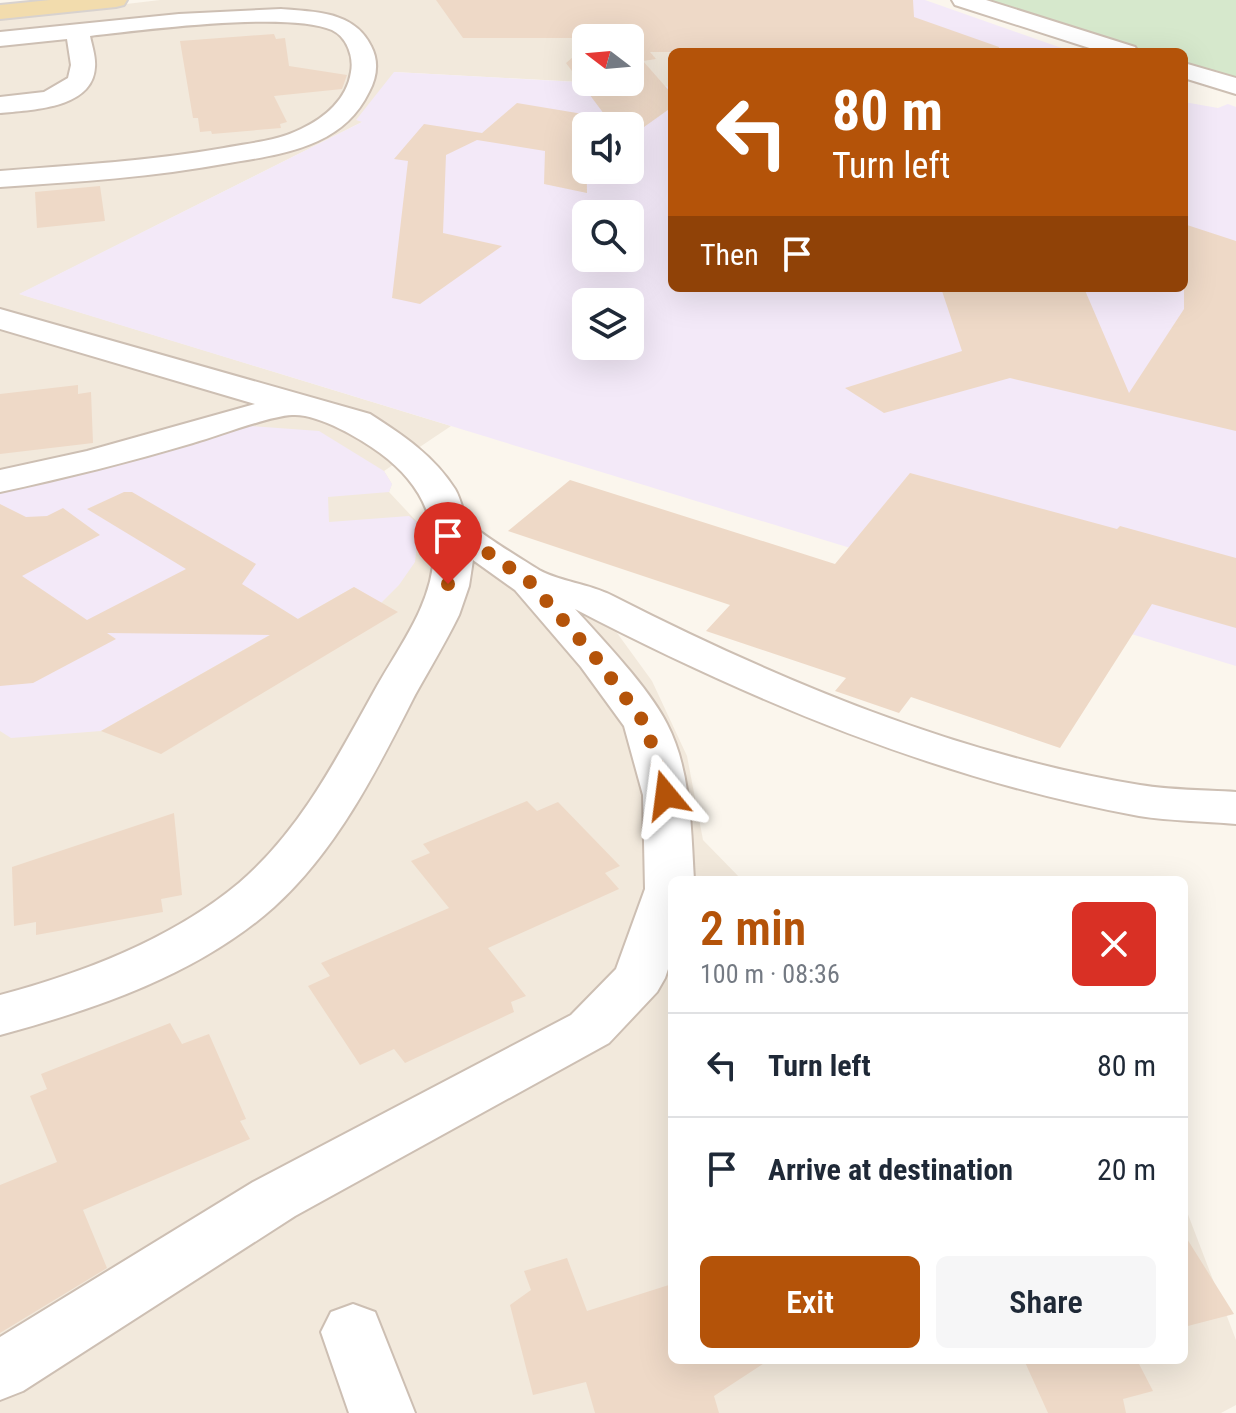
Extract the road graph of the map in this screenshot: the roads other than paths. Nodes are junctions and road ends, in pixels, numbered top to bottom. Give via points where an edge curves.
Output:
1 (47, 0) edge
2 (116, 0) edge
3 (935, 0) edge
4 (963, 0) edge
5 (0, 5) edge
6 (0, 12) edge
7 (77, 31) junction
8 (0, 39) edge
9 (1079, 48) edge
10 (1113, 48) edge
11 (1188, 71) edge
12 (1188, 84) edge
13 (1236, 86) edge
14 (1236, 99) edge
15 (0, 105) edge
16 (0, 179) edge
17 (0, 319) edge
18 (292, 404) junction
19 (0, 481) edge
20 (452, 528) junction
21 (529, 581) junction
22 (1236, 808) edge
23 (669, 876) edge
24 (668, 895) edge
25 (0, 1015) edge
26 (353, 1332) dead end
27 (0, 1371) edge
28 (382, 1413) edge

1 - 5 main road
2 - 6 main road
3 - 9 street
4 - 10 street
7 - 8 street
7 - 15 street via 83,71 79,83 38,101
7 - 16 street via 275,16 318,19 343,26 364,53 366,69 341,115 320,131 278,146 171,166
11 - 13 street
12 - 14 street
17 - 18 street
18 - 19 street via 93,461
18 - 20 street via 357,422 396,446 426,471 443,497
20 - 21 street
20 - 25 street via 452,566 444,603 336,801 284,868 229,916 150,961
21 - 22 street via 578,594 683,647 843,716 934,748 1041,780 1142,801
21 - 23 street via 646,725 666,795
24 - 27 street via 639,978 590,1029 274,1199
26 - 28 street

